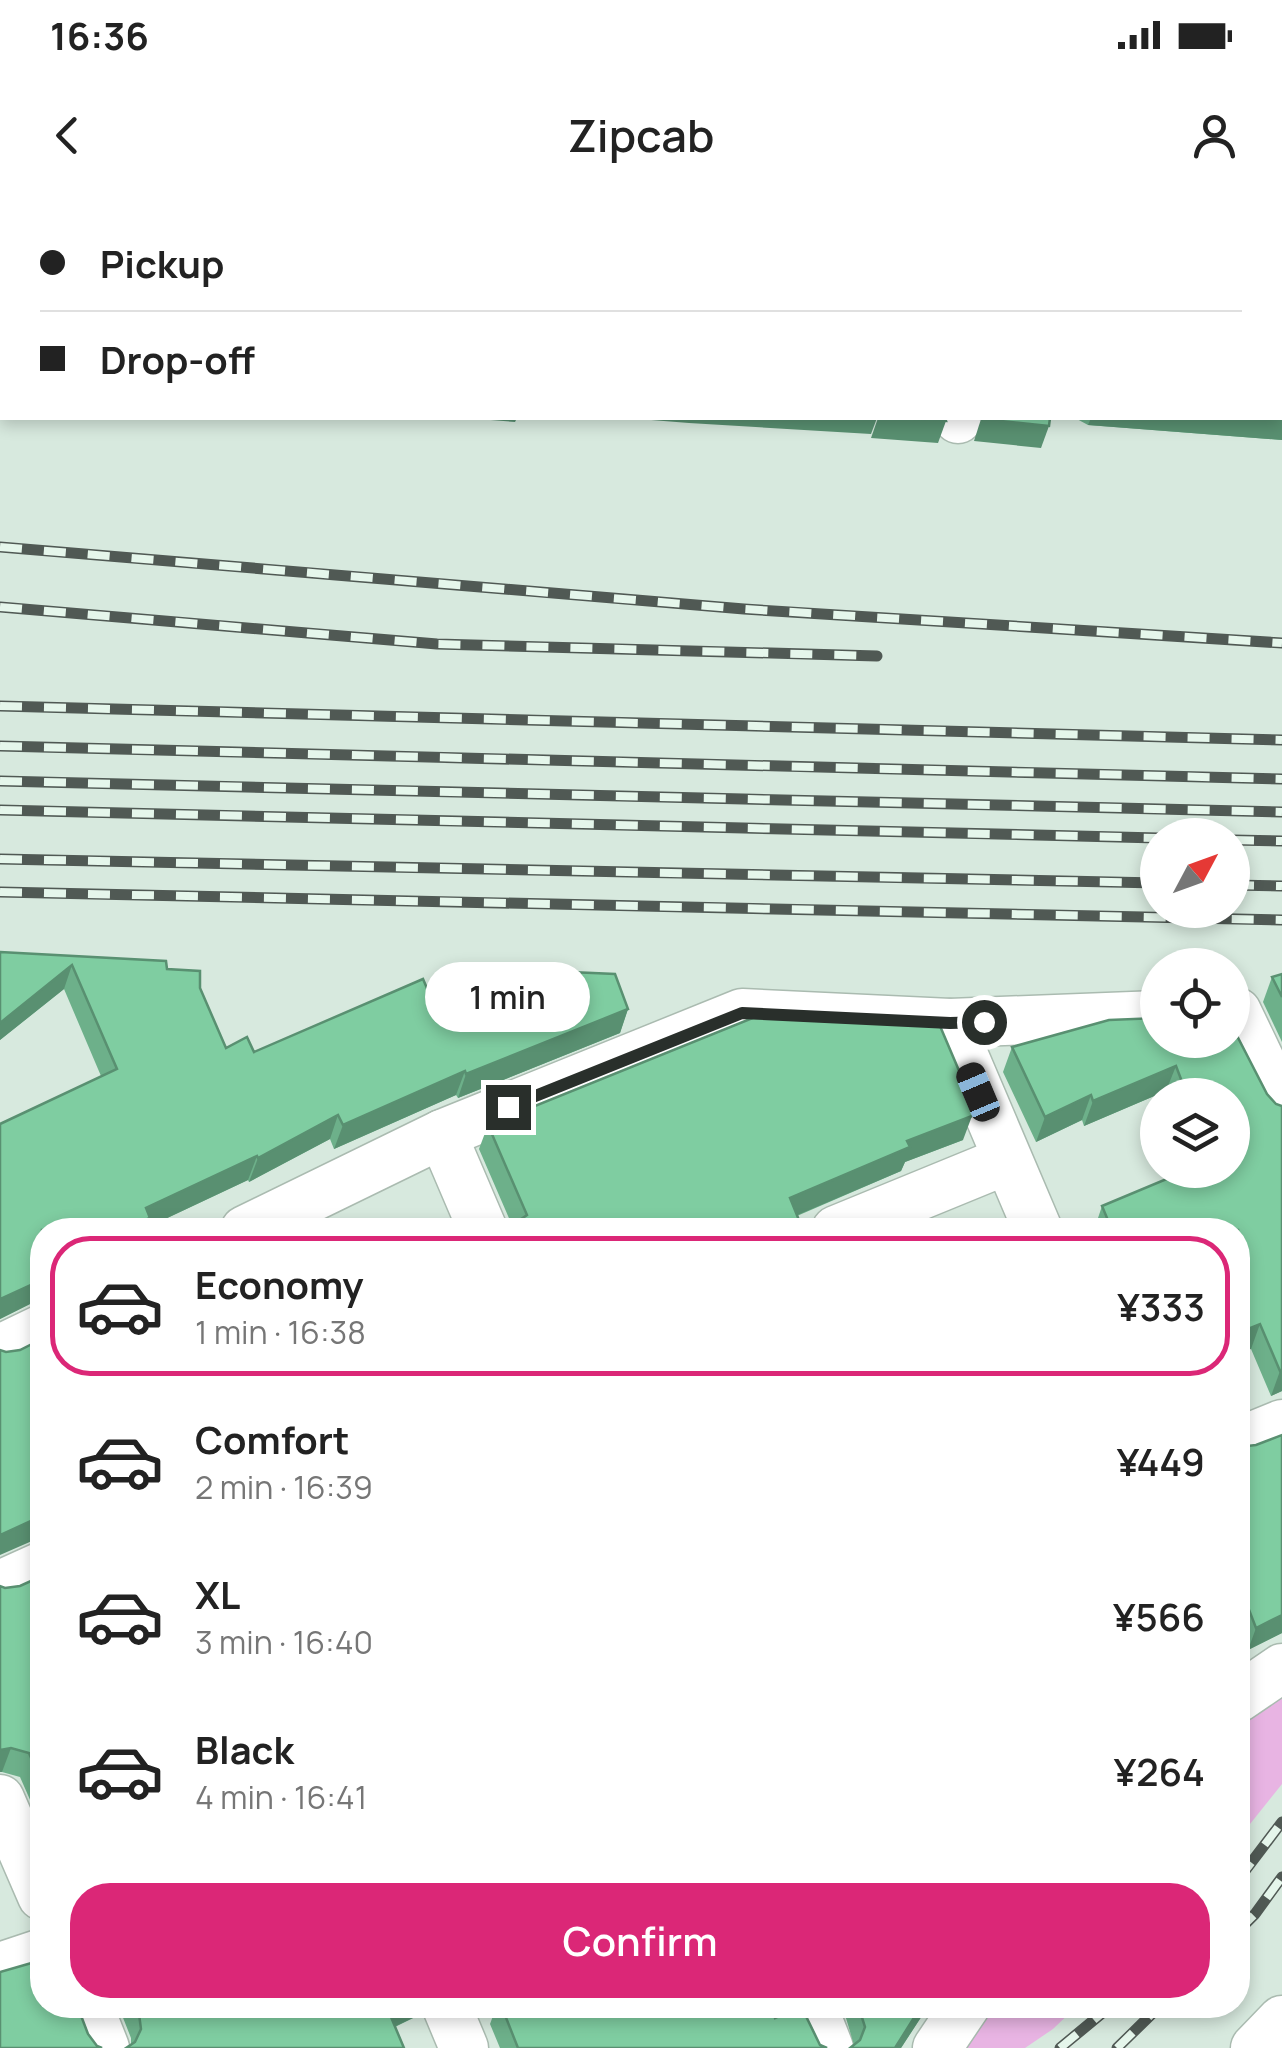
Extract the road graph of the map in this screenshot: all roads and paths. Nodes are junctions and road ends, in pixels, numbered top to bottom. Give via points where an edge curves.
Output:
1 (1140, 1016) edge
2 (950, 1023) junction
3 (1250, 1039) edge
4 (1282, 1106) edge
5 (442, 1134) junction
6 (1007, 1160) junction
7 (270, 1218) edge
8 (477, 1218) edge
9 (865, 1218) edge
10 (1033, 1218) edge
11 (30, 1335) edge
12 (0, 1350) edge
13 (1282, 1424) edge
14 (1250, 1437) edge
15 (30, 1571) edge
16 (0, 1585) edge
17 (1282, 1668) edge
18 (1250, 1688) edge
19 (0, 1799) edge
20 (30, 1868) edge
21 (30, 1956) edge
22 (0, 1967) edge
23 (93, 2018) edge
24 (451, 2018) edge
25 (817, 2018) edge
26 (957, 2018) edge
27 (1282, 2020) edge
28 (106, 2048) edge
29 (464, 2048) edge
30 (830, 2048) edge
31 (937, 2048) edge
32 (1254, 2048) edge

1 - 2 street
2 - 5 street via 742,1013
2 - 6 street
3 - 4 street
5 - 7 street
5 - 8 street
6 - 9 street
6 - 10 street
11 - 12 street
13 - 14 street
15 - 16 street
17 - 18 street
19 - 20 street
21 - 22 street
23 - 28 street
24 - 29 street
25 - 30 street
26 - 31 street
27 - 32 street

